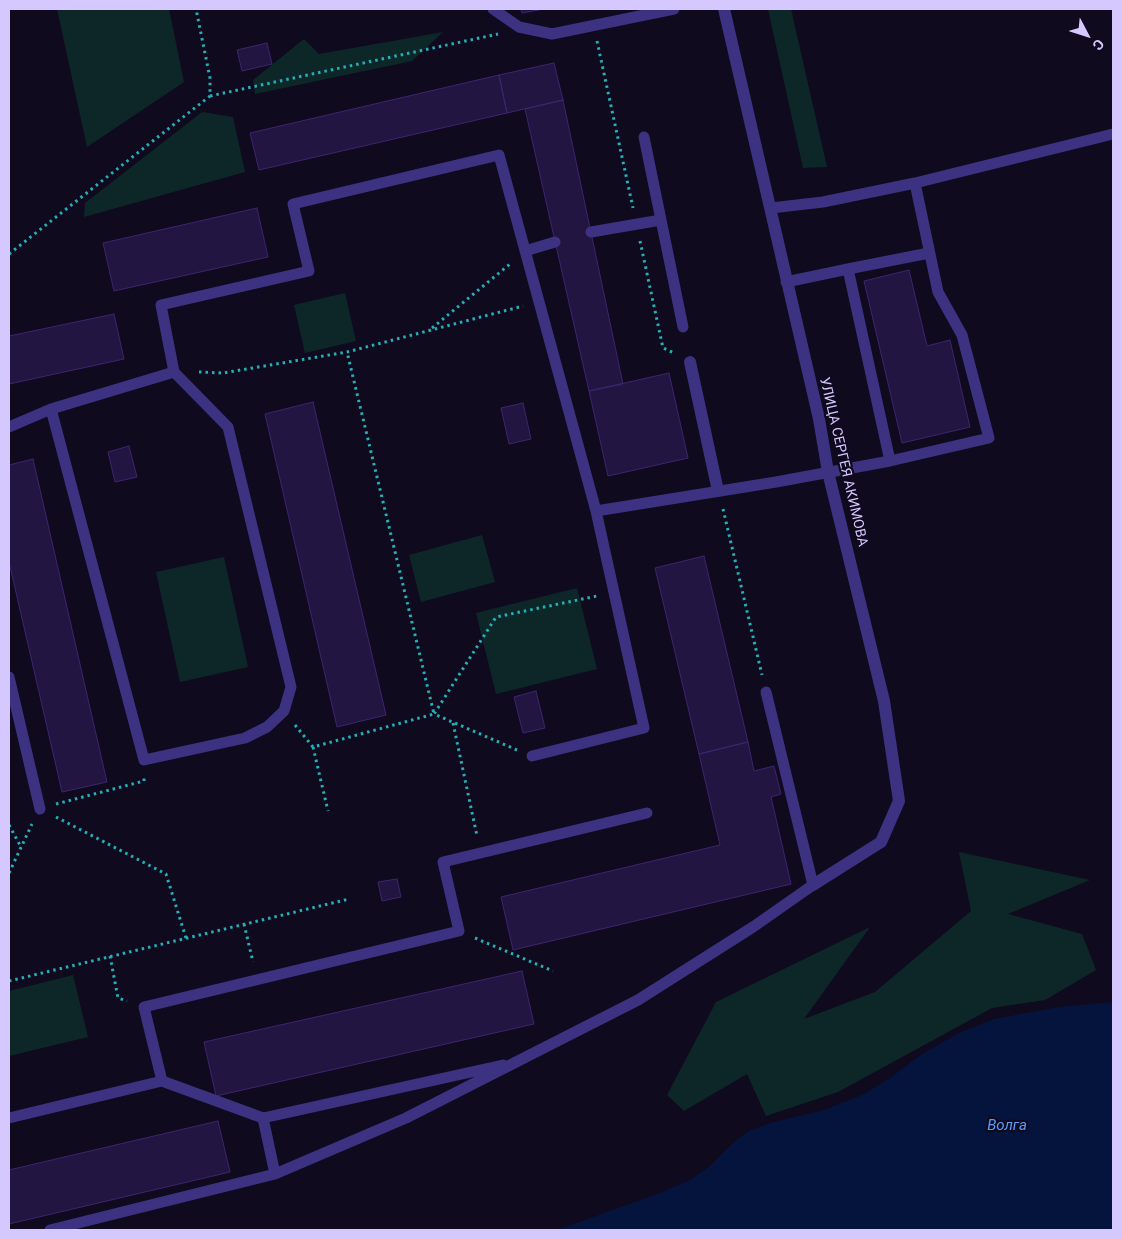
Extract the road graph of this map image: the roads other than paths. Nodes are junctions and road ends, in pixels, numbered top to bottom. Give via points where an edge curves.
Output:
1 (493, 9) edge
2 (674, 9) edge
3 (724, 9) edge
4 (1113, 134) edge
5 (644, 137) dead end
6 (915, 183) junction
7 (771, 208) junction
8 (661, 220) junction
9 (591, 232) dead end
10 (555, 242) dead end
11 (525, 251) junction
12 (929, 253) junction
13 (848, 269) junction
14 (786, 282) junction
15 (683, 327) dead end
16 (690, 362) road end
17 (174, 372) junction
18 (51, 409) junction
19 (9, 427) edge
20 (890, 461) junction
21 (828, 472) junction
22 (718, 491) junction
23 (596, 511) junction
24 (9, 677) edge
25 (766, 692) road end
26 (532, 756) road end
27 (40, 808) road end
28 (647, 813) dead end
29 (813, 886) junction
30 (520, 1061) junction
31 (162, 1081) junction
32 (9, 1118) edge
33 (263, 1118) junction
34 (275, 1174) junction
35 (50, 1230) edge

1 - 2 lane via 519,27 552,34
3 - 7 street, УЛИЦА СЕРГЕЯ АКИМОВА
4 - 6 lane
5 - 8 lane
6 - 7 lane via 822,202
6 - 12 lane
7 - 14 street, УЛИЦА СЕРГЕЯ АКИМОВА
8 - 9 lane
8 - 15 lane
10 - 11 lane
11 - 17 lane via 499,155 293,204 309,271 161,305
11 - 23 lane
12 - 13 lane
12 - 20 lane via 938,292 962,335 989,438
13 - 14 lane
13 - 20 lane
14 - 21 street, УЛИЦА СЕРГЕЯ АКИМОВА via 819,419
16 - 22 street
17 - 18 lane
17 - 18 lane via 228,427 291,687 284,711 267,727 245,738 144,760
18 - 19 lane
20 - 21 lane
21 - 22 lane
21 - 29 street, УЛИЦА СЕРГЕЯ АКИМОВА via 884,702 899,801 881,842
22 - 23 lane
23 - 26 lane via 644,728
24 - 27 lane
25 - 29 lane
28 - 31 lane via 443,862 459,931 144,1007
29 - 30 lane via 638,1000
30 - 33 lane
30 - 34 lane via 406,1118
31 - 32 lane
31 - 33 lane
33 - 34 lane
34 - 35 lane

